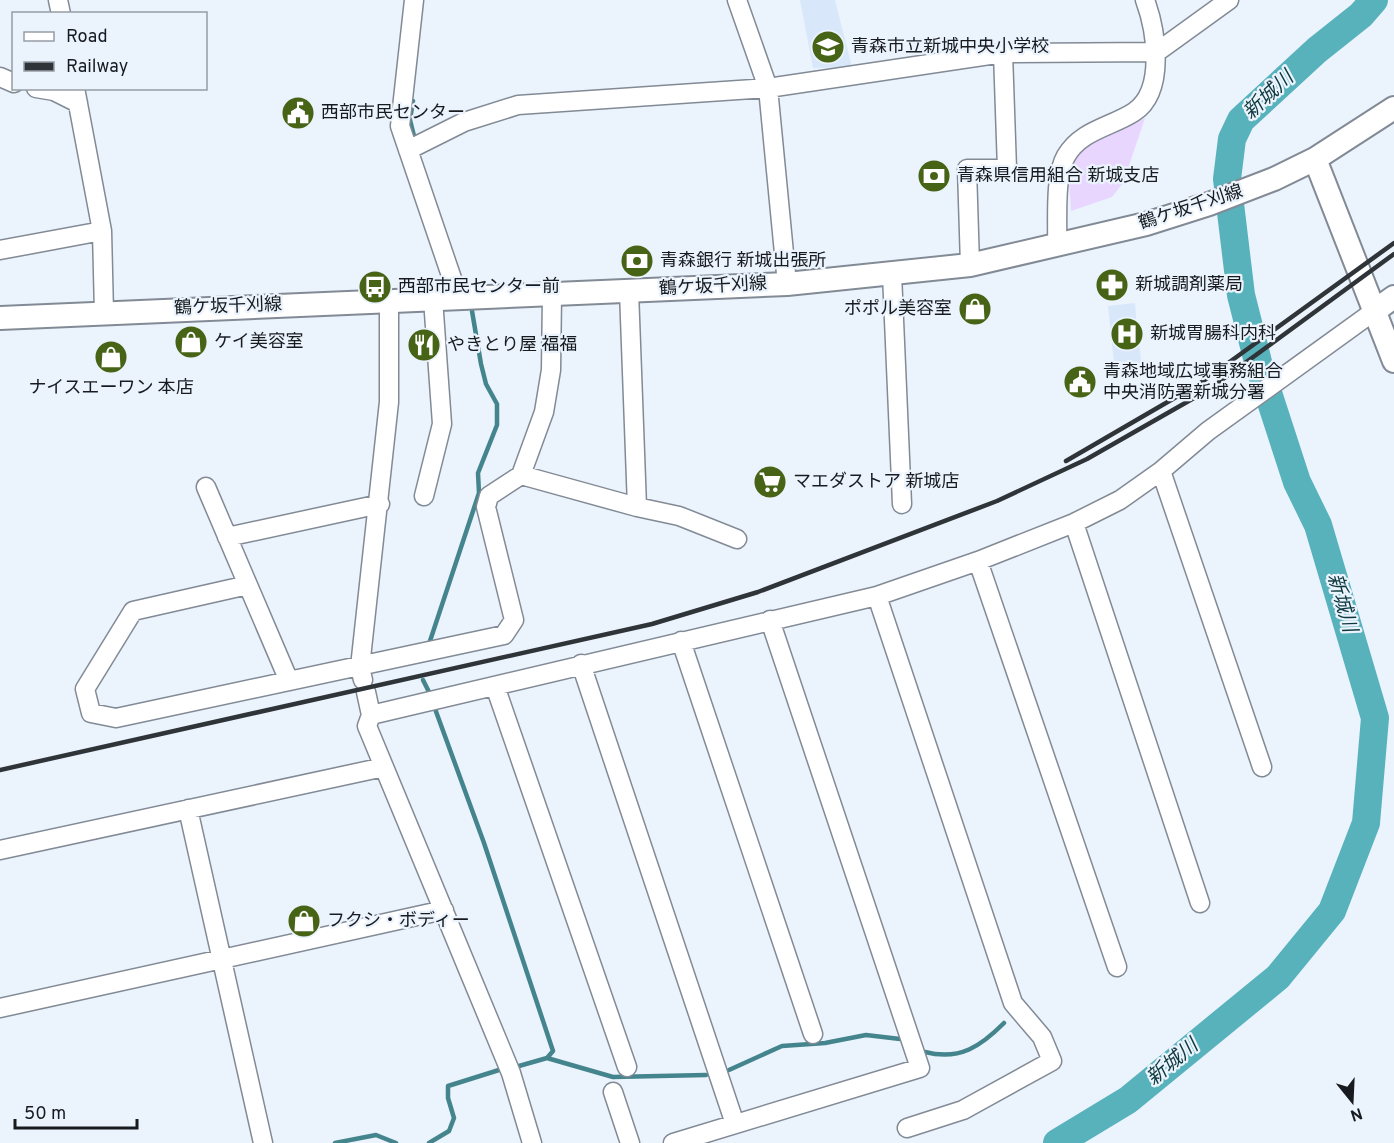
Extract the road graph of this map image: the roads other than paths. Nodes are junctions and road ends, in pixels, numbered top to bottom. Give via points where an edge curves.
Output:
1 (414, 0) edge
2 (737, 0) edge
3 (1145, 0) edge
4 (1229, 0) edge
5 (1157, 52) junction
6 (1003, 53) junction
7 (768, 88) junction
8 (48, 90) edge
9 (77, 96) edge
10 (1394, 108) edge
11 (408, 150) junction
12 (1315, 159) junction
13 (102, 231) junction
14 (1057, 246) junction
15 (0, 250) edge
16 (970, 265) junction
17 (892, 274) junction
18 (787, 284) junction
19 (629, 291) junction
20 (552, 295) junction
21 (1394, 297) edge
22 (433, 299) junction
23 (459, 299) junction
24 (389, 300) junction
25 (1374, 312) junction
26 (104, 313) junction
27 (0, 318) edge
28 (1394, 361) edge
29 (1161, 471) junction
30 (521, 475) junction
31 (206, 487) dead end
32 (424, 496) dead end
33 (380, 504) junction
34 (902, 504) dead end
35 (637, 507) junction
36 (1074, 523) junction
37 (227, 537) junction
38 (737, 539) dead end
39 (978, 561) junction
40 (248, 585) junction
41 (877, 597) junction
42 (770, 620) junction
43 (681, 641) junction
44 (581, 664) junction
45 (363, 679) junction
46 (289, 681) junction
47 (495, 686) junction
48 (370, 715) junction
49 (384, 767) junction
50 (1262, 767) dead end
51 (188, 809) junction
52 (0, 850) edge
53 (1200, 903) dead end
54 (444, 910) junction
55 (221, 959) junction
56 (1116, 968) dead end
57 (0, 1008) edge
58 (813, 1034) dead end
59 (627, 1067) dead end
60 (613, 1092) dead end
61 (735, 1124) junction
62 (907, 1128) dead end
63 (263, 1143) edge
64 (532, 1143) edge
65 (630, 1143) edge
66 (673, 1143) edge

1 - 11 street via 400,126
2 - 7 street
3 - 5 street
4 - 5 street
5 - 6 street
5 - 14 street via 1145,102 1135,112 1086,135 1066,155 1060,168
6 - 7 street
6 - 16 street via 1007,169 967,169
7 - 11 street via 518,105 464,122
7 - 18 street
8 - 9 street
9 - 13 street
10 - 12 main road, 鶴ケ坂千刈線
11 - 23 street
12 - 14 main road, 鶴ケ坂千刈線 via 1274,179 1146,224
12 - 25 main road
13 - 15 street
13 - 26 street
14 - 16 main road, 鶴ケ坂千刈線
16 - 17 main road, 鶴ケ坂千刈線
17 - 18 main road, 鶴ケ坂千刈線
17 - 34 street
18 - 19 main road, 鶴ケ坂千刈線
19 - 20 main road, 鶴ケ坂千刈線
19 - 35 street
20 - 23 main road, 鶴ケ坂千刈線
20 - 30 street via 551,370 544,412
21 - 25 main road
22 - 23 main road, 鶴ケ坂千刈線
22 - 24 main road, 鶴ケ坂千刈線
22 - 32 street via 442,424
24 - 26 main road, 鶴ケ坂千刈線
24 - 33 street via 389,402
25 - 28 main road
25 - 29 street via 1208,431
26 - 27 main road, 鶴ケ坂千刈線
29 - 36 street via 1120,500
29 - 50 street
30 - 35 street
30 - 45 street via 489,496 486,507 514,620 504,635
31 - 37 street
33 - 37 street
33 - 45 street
35 - 38 street via 679,516
36 - 39 street
36 - 53 street
37 - 40 street
39 - 41 street
39 - 56 street
40 - 46 street
40 - 46 street via 133,611 85,689 91,713 116,718
41 - 42 street
41 - 62 street via 1013,1003 1042,1037 1052,1061 963,1110
42 - 43 street
42 - 61 street via 920,1068
43 - 44 street
43 - 58 street
44 - 47 street
44 - 61 street
45 - 46 street
45 - 48 street
47 - 48 street
47 - 59 street
48 - 49 street via 367,726
49 - 51 street
49 - 54 street
51 - 52 street
51 - 55 street
54 - 55 street
54 - 64 street via 511,1073
55 - 57 street
55 - 63 street
60 - 65 street
61 - 66 street

